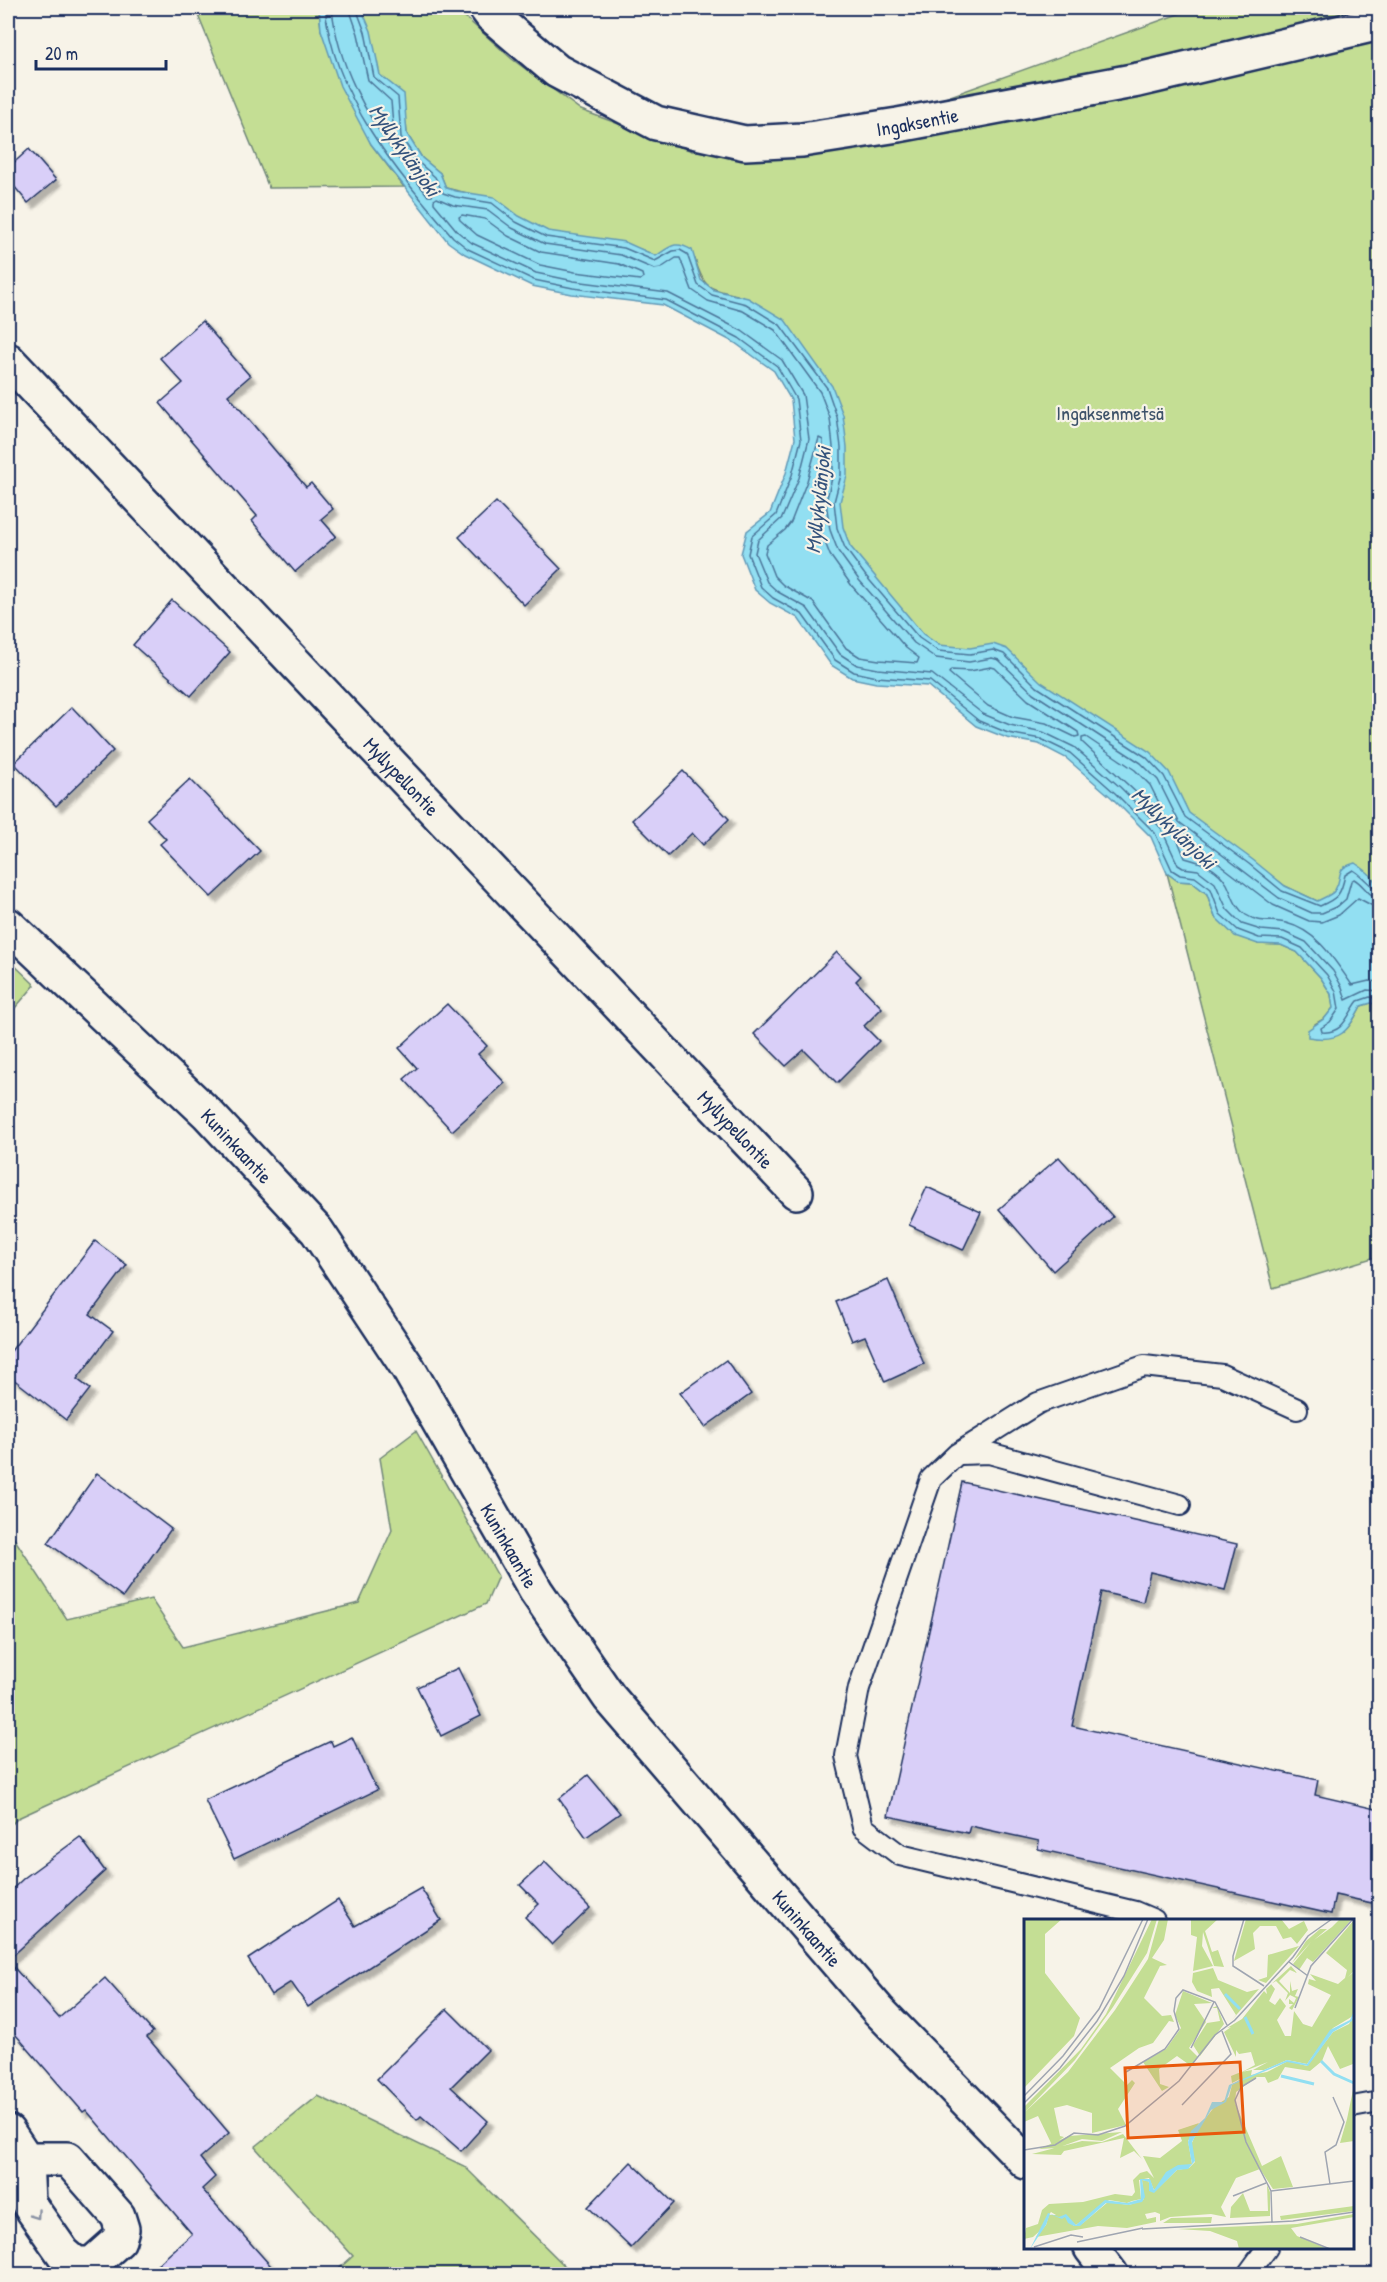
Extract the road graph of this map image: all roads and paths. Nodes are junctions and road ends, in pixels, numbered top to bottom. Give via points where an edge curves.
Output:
1 (486, 8) edge
2 (1380, 23) edge
3 (8, 360) edge
4 (8, 925) edge
5 (796, 1192) dead end
6 (1297, 1408) dead end
7 (957, 1454) junction
8 (1180, 1505) dead end
9 (1152, 1919) edge
10 (1380, 2102) edge
11 (1354, 2107) edge
12 (8, 2132) edge
13 (26, 2159) dead end
14 (1024, 2160) edge
15 (1092, 2249) edge
16 (1266, 2249) edge
17 (1111, 2274) edge
18 (1248, 2274) edge

1 - 2 street, Ingaksentie via 557,71 656,123 745,143 802,140 898,125 1138,80
3 - 5 street, Myllypellontie
4 - 14 street, Kuninkaantie via 208,1114 317,1231 408,1368 537,1591 609,1697 878,2010
6 - 7 lane via 1222,1375 1144,1366 1038,1403
7 - 8 lane via 989,1453
7 - 9 lane via 931,1479 859,1688 846,1756 863,1827 900,1855
10 - 11 lane
12 - 13 street
15 - 17 street
16 - 18 lane

